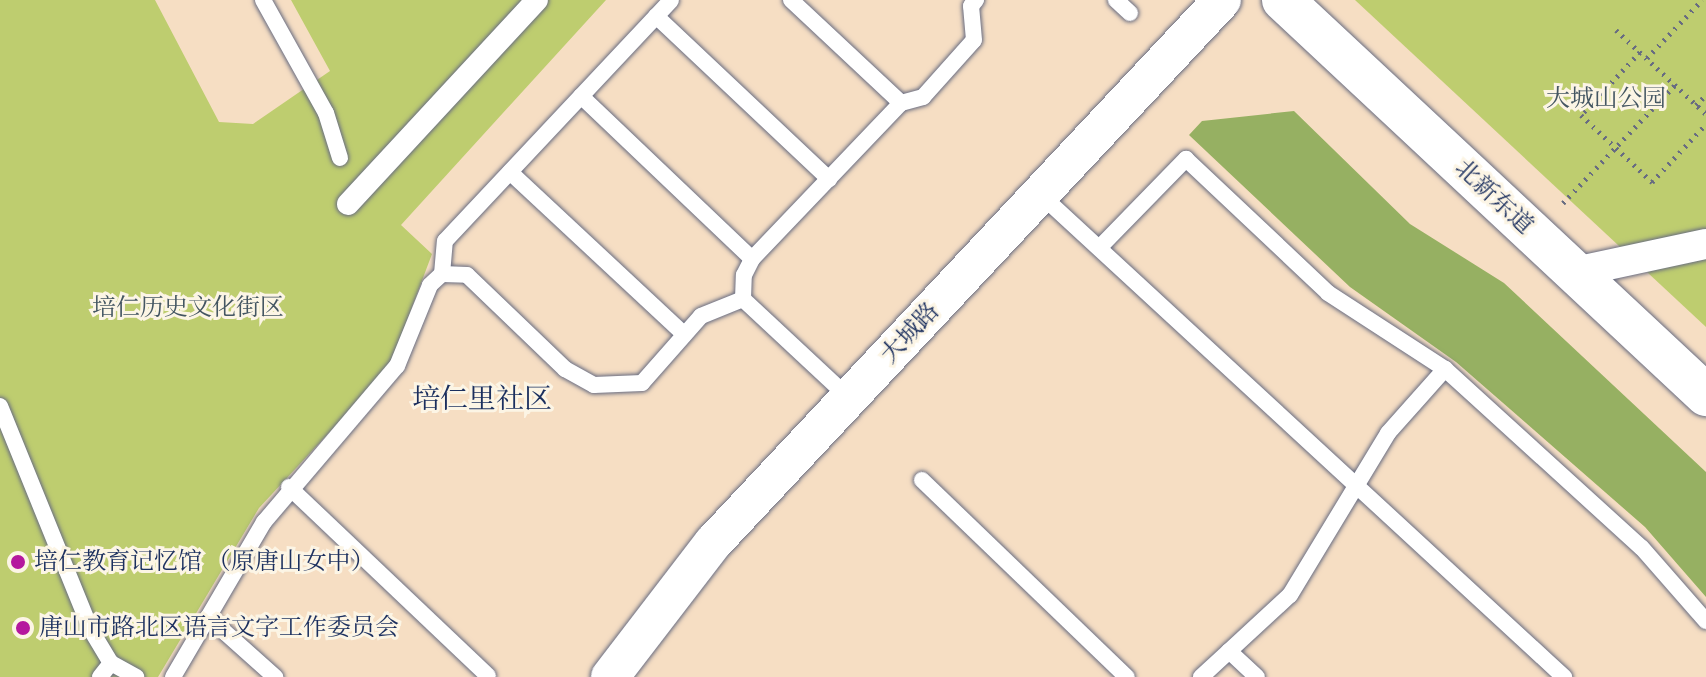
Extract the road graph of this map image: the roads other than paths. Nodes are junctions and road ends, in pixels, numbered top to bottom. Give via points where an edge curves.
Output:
1 (263, 0) edge
2 (537, 0) edge
3 (671, 0) edge
4 (791, 0) edge
5 (1116, 0) edge
6 (1222, 0) edge
7 (1283, 0) edge
8 (971, 2) edge
9 (1130, 13) dead end
10 (656, 16) junction
11 (581, 96) junction
12 (901, 103) junction
13 (340, 158) dead end
14 (510, 172) junction
15 (829, 179) junction
16 (1040, 194) junction
17 (348, 204) dead end
18 (1706, 244) edge
19 (1101, 246) junction
20 (752, 259) junction
21 (1575, 272) junction
22 (442, 274) junction
23 (743, 299) junction
24 (684, 334) junction
25 (1445, 369) junction
26 (1706, 395) edge
27 (849, 398) junction
28 (0, 406) edge
29 (922, 480) dead end
30 (1353, 484) junction
31 (289, 487) junction
32 (209, 618) junction
33 (1706, 621) edge
34 (1229, 651) junction
35 (111, 663) junction
36 (488, 676) edge
37 (100, 677) edge
38 (136, 677) edge
39 (173, 677) edge
40 (275, 677) edge
41 (610, 677) edge
42 (1127, 677) edge
43 (1201, 677) edge
44 (1257, 677) edge
45 (1564, 677) edge

1 - 13 lane via 326,113
2 - 17 street
3 - 10 lane
4 - 12 lane
5 - 9 lane
6 - 16 street, 大城路
7 - 21 main road, 北新东道
8 - 12 lane via 974,40 923,97
10 - 11 lane
10 - 15 lane
11 - 14 lane
11 - 20 lane
12 - 15 lane
14 - 22 lane via 445,241
14 - 24 lane
15 - 20 lane
16 - 19 lane
16 - 27 street, 大城路
18 - 21 street
19 - 25 lane via 1186,159 1328,293
19 - 30 lane
20 - 23 lane via 744,275
21 - 26 main road, 北新东道
22 - 24 lane via 467,275 565,369 594,385 642,383
22 - 31 lane via 430,285 397,366
23 - 24 lane via 718,306
23 - 27 lane
25 - 30 lane via 1388,433
25 - 33 lane via 1642,548
27 - 41 street, 大城路 via 713,543
28 - 35 lane via 91,630
29 - 42 lane
30 - 34 lane via 1290,595
30 - 45 lane
31 - 32 lane
31 - 36 lane
32 - 39 lane
32 - 40 lane
34 - 43 lane
34 - 44 lane
35 - 37 lane
35 - 38 lane

